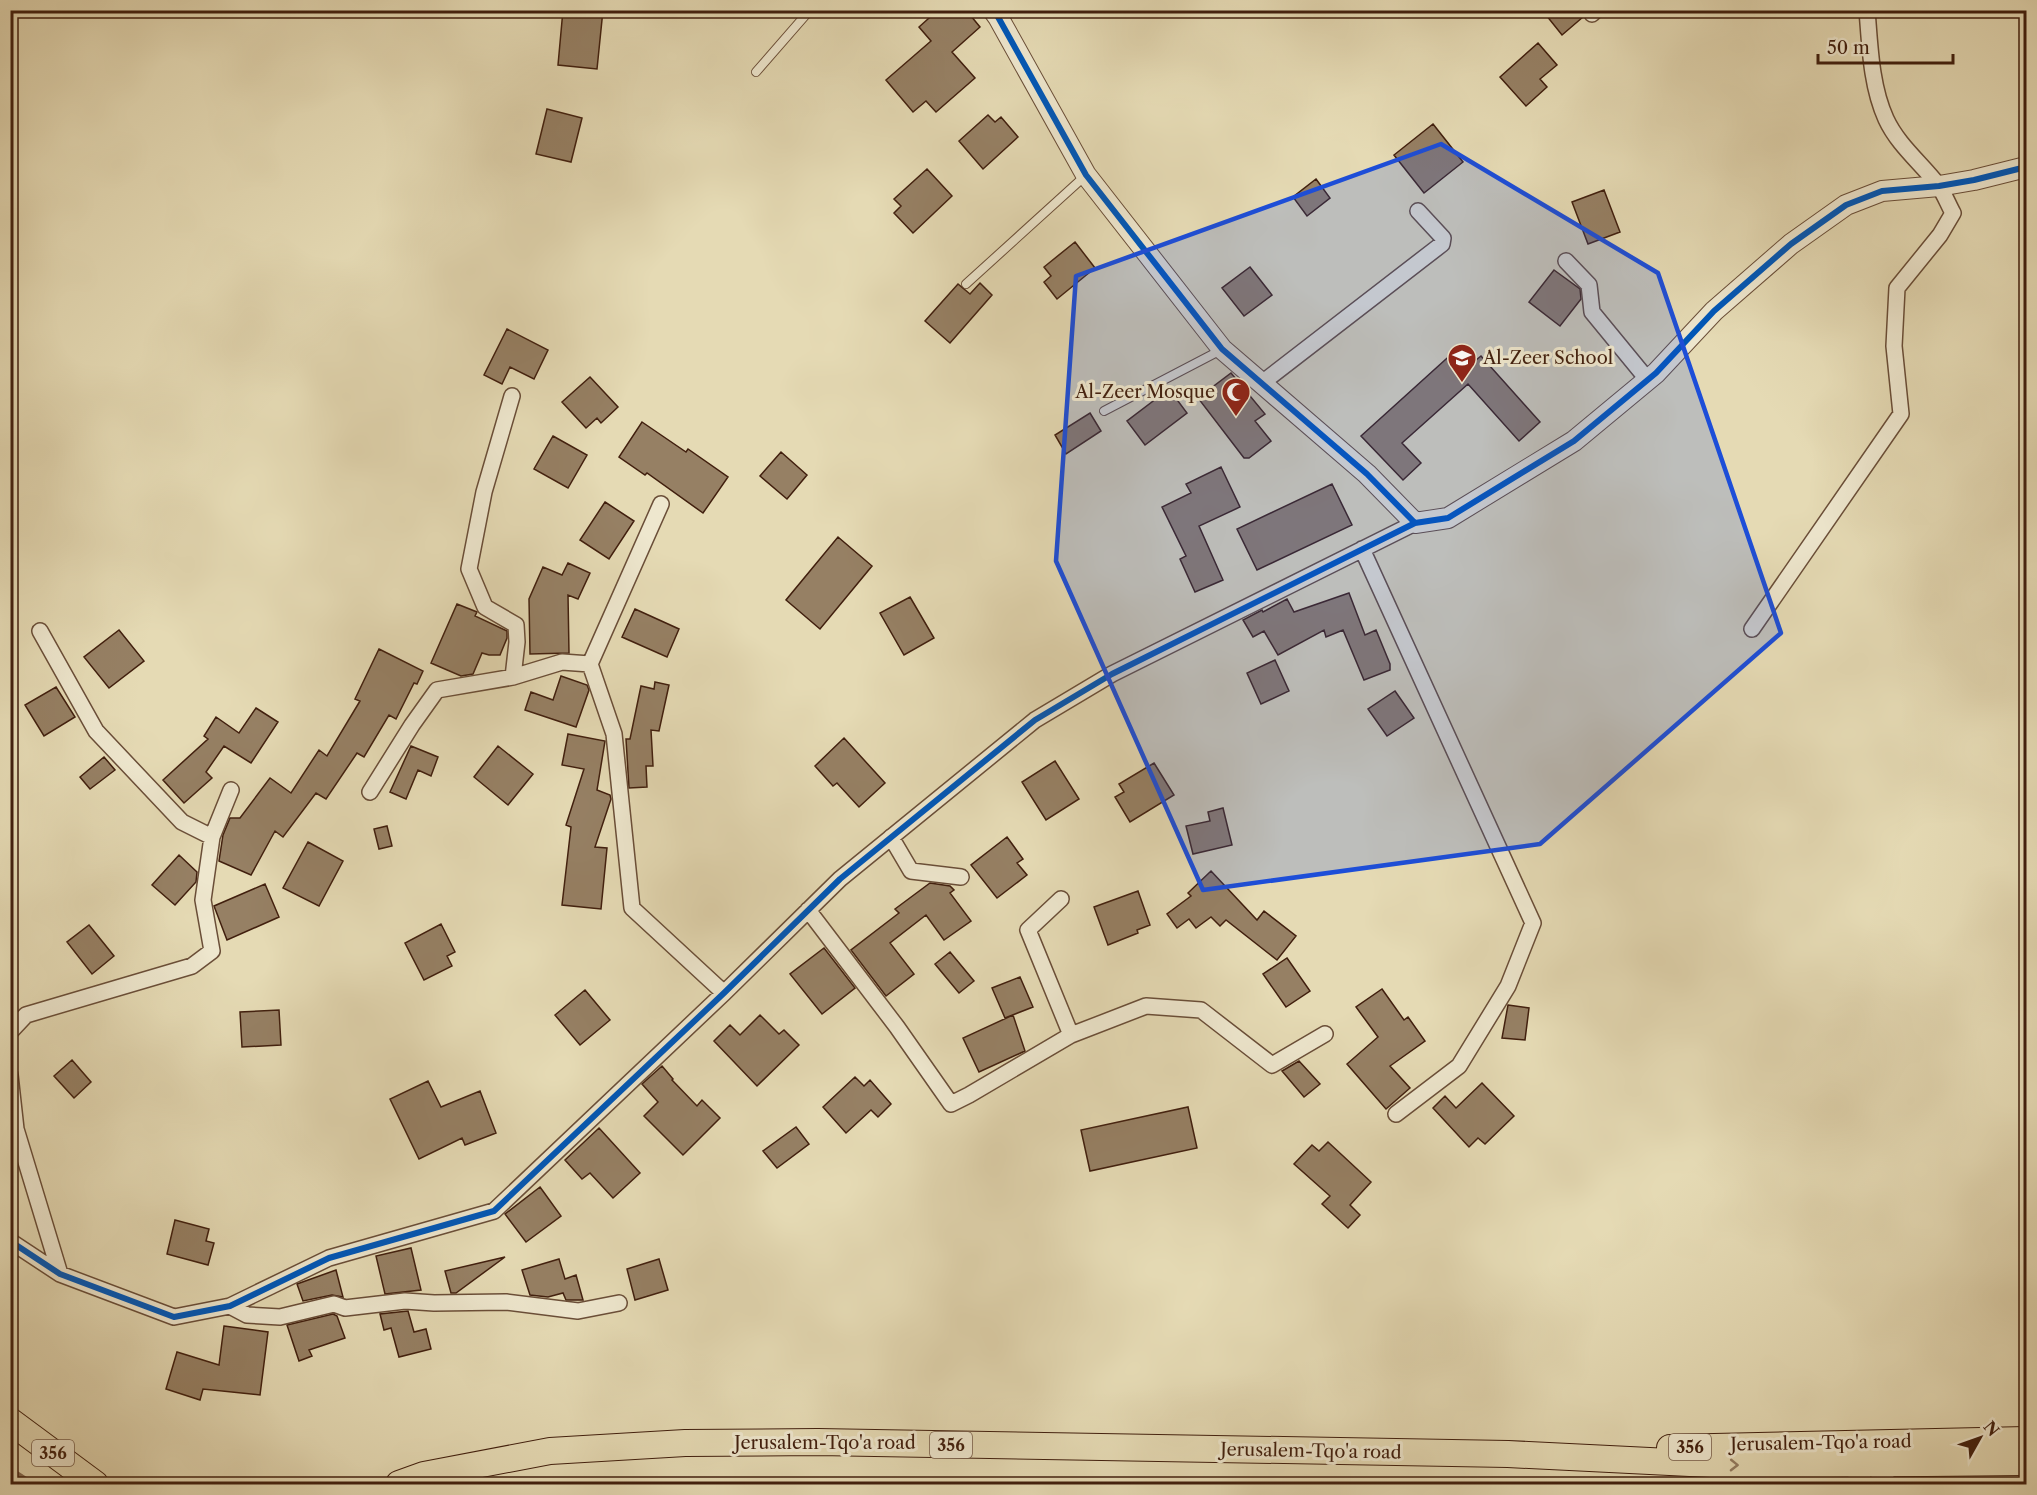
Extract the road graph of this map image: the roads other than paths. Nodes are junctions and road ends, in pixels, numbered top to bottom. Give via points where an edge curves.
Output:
1 (810, 10) edge
2 (993, 10) edge
3 (1868, 10) edge
4 (756, 72) dead end
5 (2026, 167) edge
6 (1086, 175) junction
7 (1939, 186) junction
8 (1418, 211) dead end
9 (1566, 261) dead end
10 (966, 284) dead end
11 (1222, 349) junction
12 (1647, 380) junction
13 (1262, 383) junction
14 (512, 396) dead end
15 (1104, 411) dead end
16 (661, 504) dead end
17 (1415, 523) junction
18 (1362, 549) junction
19 (1752, 629) dead end
20 (40, 632) dead end
21 (590, 664) junction
22 (513, 677) junction
23 (231, 790) dead end
24 (370, 792) dead end
25 (212, 837) junction
26 (891, 837) junction
27 (962, 877) dead end
28 (1061, 899) dead end
29 (808, 910) junction
30 (724, 993) junction
31 (10, 1032) edge
32 (1325, 1034) dead end
33 (1071, 1035) junction
34 (10, 1075) edge
35 (1396, 1114) dead end
36 (10, 1241) edge
37 (60, 1274) junction
38 (619, 1303) dead end
39 (230, 1306) junction
40 (10, 1421) edge
41 (2026, 1440) edge
42 (1872, 1442) junction
43 (1508, 1454) junction
44 (2026, 1462) edge
45 (1790, 1465) junction
46 (1871, 1475) edge
47 (95, 1485) edge
48 (399, 1485) edge
49 (1830, 1485) edge

1 - 4 lane
2 - 6 street
3 - 7 street via 1877,94 1887,121
5 - 7 street
6 - 10 lane
6 - 11 street
7 - 12 street via 1882,191 1846,206 1791,244 1714,311
7 - 19 street via 1953,213 1941,235 1897,288 1894,346 1901,414
8 - 13 street via 1443,238 1442,244
9 - 12 street via 1589,285 1592,312
11 - 13 street
11 - 15 lane
12 - 17 street via 1555,453 1448,518
13 - 17 street via 1367,474
14 - 22 street via 484,492 469,569 485,607 516,625
16 - 21 street
17 - 18 street
18 - 26 street via 1112,674 1035,720
18 - 35 street via 1533,922 1508,986 1459,1066
20 - 25 street via 96,731 182,822
21 - 22 street via 561,662
21 - 30 street via 614,734 632,908
22 - 24 street via 437,690
23 - 25 street
25 - 31 street via 203,900 212,951 192,966 26,1016
26 - 27 street via 911,871
26 - 29 street
28 - 33 street via 1028,930
29 - 30 street
29 - 33 street via 951,1104
30 - 39 street via 494,1211 328,1258
32 - 33 street via 1272,1065 1201,1010 1146,1006
34 - 37 street via 16,1129
36 - 37 street
37 - 39 street via 174,1317
38 - 39 street via 578,1311 506,1302 405,1301 345,1308 334,1304 279,1317 247,1315
40 - 47 main road, 356
41 - 42 main road, Jerusalem-Tqo'a road / 356
42 - 43 main road, Jerusalem-Tqo'a road / 356
42 - 46 main road
43 -> 45 main road, Jerusalem-Tqo'a road / 356
43 - 48 main road, Jerusalem-Tqo'a road / 356 via 686,1443 550,1451 424,1475
44 - 46 main road, Jerusalem-Tqo'a road / 356
45 - 46 main road, Jerusalem-Tqo'a road / 356
45 - 49 main road via 1811,1472

